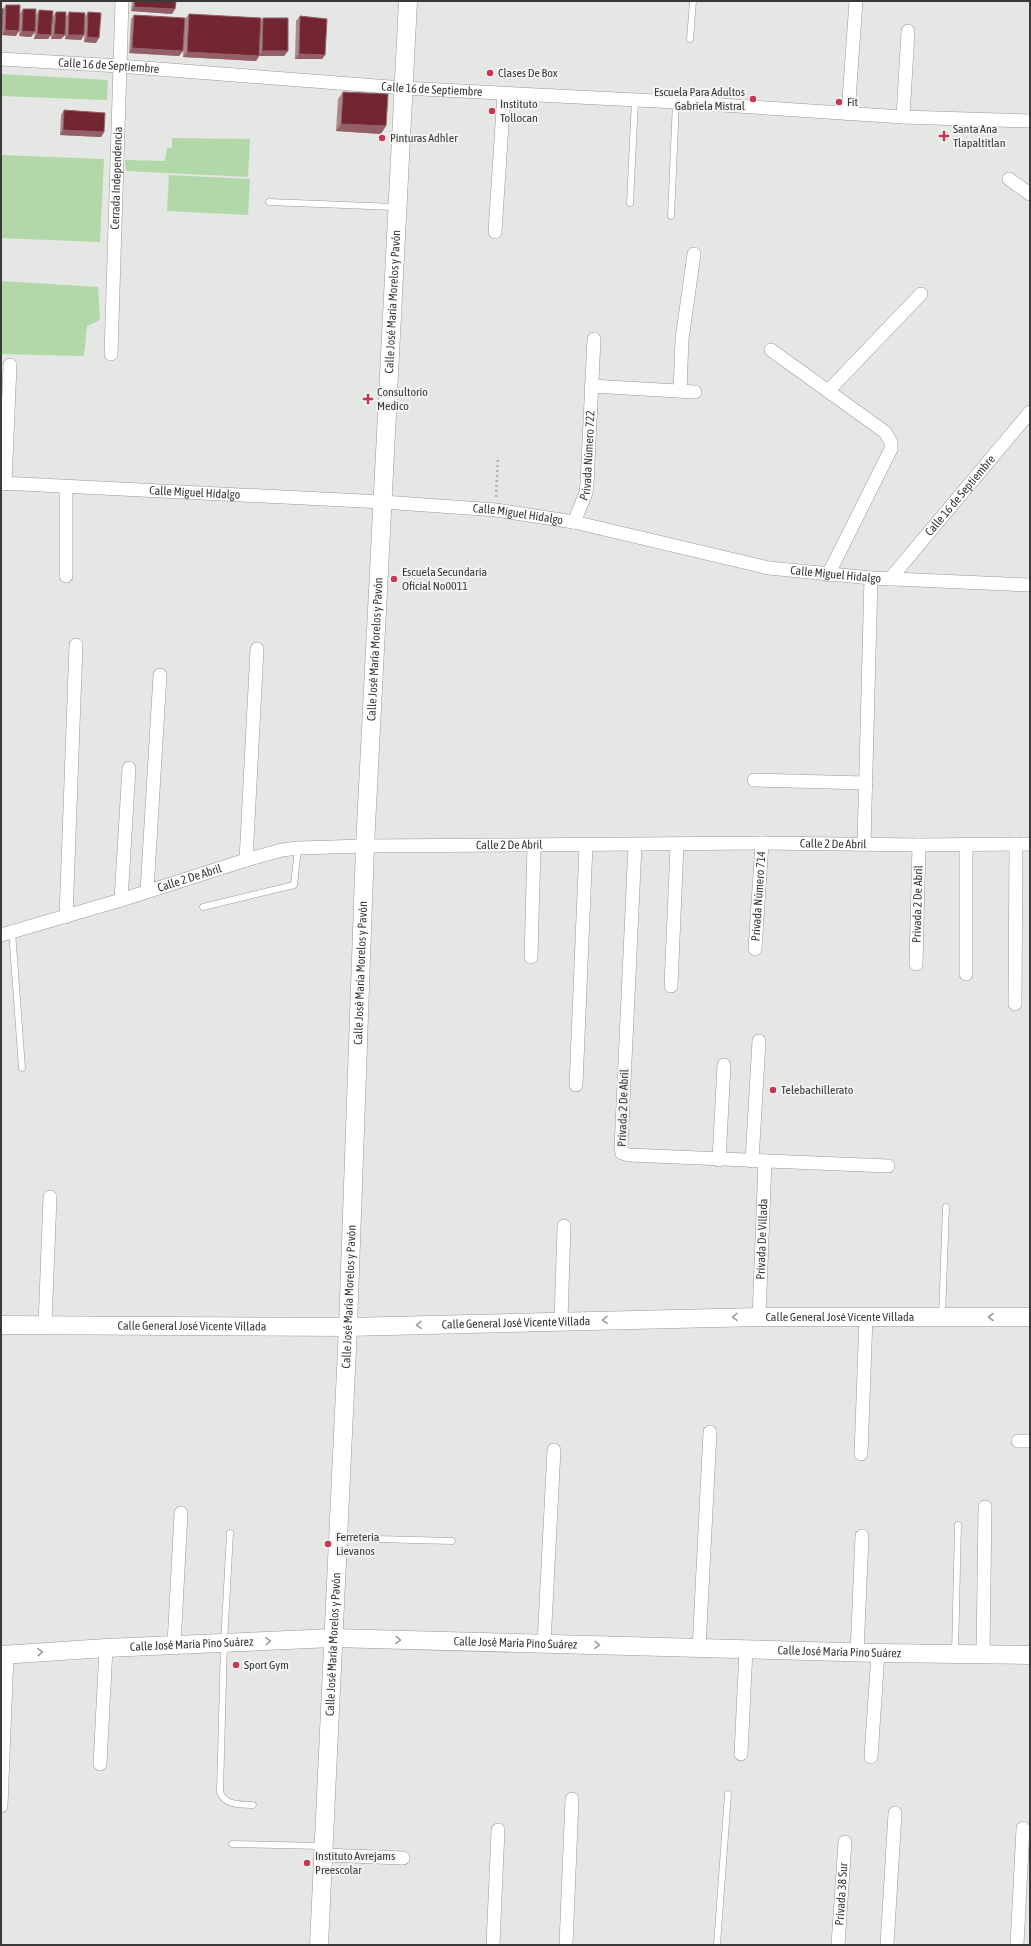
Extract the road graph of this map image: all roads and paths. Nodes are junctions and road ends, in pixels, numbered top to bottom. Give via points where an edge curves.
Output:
1 (122, 1) edge
2 (408, 1) edge
3 (693, 1) edge
4 (856, 1) edge
5 (908, 31) dead end
6 (690, 39) dead end
7 (1, 59) edge
8 (119, 66) junction
9 (403, 88) junction
10 (504, 94) junction
11 (635, 100) junction
12 (676, 102) junction
13 (848, 114) junction
14 (903, 117) junction
15 (1030, 121) edge
16 (1009, 179) dead end
17 (1030, 194) edge
18 (269, 202) dead end
19 (630, 203) dead end
20 (397, 207) junction
21 (671, 216) dead end
22 (495, 232) dead end
23 (694, 254) dead end
24 (921, 294) dead end
25 (594, 339) dead end
26 (771, 350) dead end
27 (111, 354) dead end
28 (10, 365) dead end
29 (591, 386) junction
30 (828, 390) junction
31 (680, 391) junction
32 (695, 392) dead end
33 (1030, 412) edge
34 (498, 457) dead end
35 (3, 484) edge
36 (66, 487) junction
37 (383, 502) junction
38 (496, 510) junction
39 (574, 522) junction
40 (828, 575) junction
41 (66, 576) dead end
42 (871, 578) junction
43 (890, 579) junction
44 (1030, 585) edge
45 (76, 645) dead end
46 (257, 649) dead end
47 (160, 675) dead end
48 (129, 768) dead end
49 (754, 780) dead end
50 (866, 783) junction
51 (762, 843) junction
52 (677, 844) junction
53 (864, 844) junction
54 (966, 844) junction
55 (1016, 844) junction
56 (1030, 844) edge
57 (586, 845) junction
58 (635, 845) junction
59 (919, 845) junction
60 (364, 846) junction
61 (534, 846) junction
62 (298, 848) junction
63 (246, 860) junction
64 (147, 891) junction
65 (121, 900) junction
66 (203, 907) dead end
67 (66, 917) junction
68 (7, 933) edge
69 (755, 949) dead end
70 (531, 957) dead end
71 (916, 964) dead end
72 (966, 974) dead end
73 (671, 986) dead end
74 (1015, 1004) dead end
75 (759, 1041) dead end
76 (724, 1065) dead end
77 (22, 1068) dead end
78 (576, 1085) dead end
79 (719, 1160) junction
80 (752, 1161) junction
81 (765, 1161) junction
82 (888, 1166) dead end
83 (50, 1198) dead end
84 (946, 1207) dead end
85 (564, 1226) dead end
86 (759, 1317) junction
87 (866, 1317) junction
88 (1030, 1317) edge
89 (942, 1318) junction
90 (561, 1321) junction
91 (1, 1324) edge
92 (45, 1325) junction
93 (348, 1327) junction
94 (710, 1432) dead end
95 (554, 1450) dead end
96 (861, 1454) dead end
97 (986, 1507) dead end
98 (182, 1513) dead end
99 (958, 1524) dead end
100 (230, 1533) dead end
101 (862, 1536) dead end
102 (338, 1538) junction
103 (452, 1541) dead end
104 (333, 1638) junction
105 (224, 1643) junction
106 (544, 1644) junction
107 (174, 1645) junction
108 (106, 1648) junction
109 (699, 1648) junction
110 (746, 1649) junction
111 (857, 1653) junction
112 (878, 1653) junction
113 (955, 1654) junction
114 (4, 1655) edge
115 (983, 1655) junction
116 (1030, 1655) edge
117 (741, 1754) dead end
118 (871, 1757) dead end
119 (100, 1764) dead end
120 (728, 1794) dead end
121 (572, 1799) dead end
122 (253, 1805) dead end
123 (1, 1806) edge
124 (895, 1813) dead end
125 (1023, 1828) dead end
126 (498, 1830) dead end
127 (845, 1842) dead end
128 (232, 1844) dead end
129 (323, 1851) junction
130 (403, 1858) dead end
131 (319, 1945) edge
132 (493, 1945) edge
133 (566, 1945) edge
134 (717, 1945) edge
135 (838, 1945) edge
136 (887, 1945) edge
137 (1017, 1945) edge

1 - 8 street, Cerrada Independencia
2 - 9 main road, Calle José María Morelos y Pavón
3 - 6 lane
4 - 13 street
5 - 14 street
7 - 8 street, Calle 16 de Septiembre
8 - 9 street, Calle 16 de Septiembre
8 - 27 street, Cerrada Independencia
9 - 10 street, Calle 16 de Septiembre
9 - 20 main road, Calle José María Morelos y Pavón
10 - 11 street, Calle 16 de Septiembre
10 - 22 street
11 - 12 street, Calle 16 de Septiembre
11 - 19 lane
12 - 13 street, Calle 16 de Septiembre
12 - 21 lane
13 - 14 street, Calle 16 de Septiembre
14 - 15 street, Calle 16 de Septiembre
16 - 17 street
18 - 20 lane
20 - 37 main road, Calle José María Morelos y Pavón
23 - 31 street via 682,339
24 - 30 street
25 - 29 street, Privada Número 722
26 - 30 street
28 - 35 street
29 - 31 street
29 - 39 street, Privada Número 722 via 586,493
30 - 40 street via 885,432 891,442 891,449
31 - 32 street
33 - 43 street, Calle 16 de Septiembre
34 - 38 path
35 - 36 street, Calle Miguel Hidalgo
36 - 37 street, Calle Miguel Hidalgo
36 - 41 street
37 - 38 street, Calle Miguel Hidalgo
37 - 60 main road, Calle José María Morelos y Pavón
38 - 39 street, Calle Miguel Hidalgo
39 - 40 street, Calle Miguel Hidalgo via 769,568
40 - 42 street, Calle Miguel Hidalgo
42 - 43 street, Calle Miguel Hidalgo
42 - 50 street
43 - 44 street, Calle Miguel Hidalgo
45 - 67 street
46 - 63 street
47 - 64 street
48 - 65 street
49 - 50 street
50 - 53 street
51 - 52 street, Calle 2 De Abril
51 - 53 street, Calle 2 De Abril
51 - 69 street, Privada Número 714
52 - 58 street, Calle 2 De Abril
52 - 73 street
53 - 59 street, Calle 2 De Abril
54 - 55 street, Calle 2 De Abril
54 - 59 street, Calle 2 De Abril
54 - 72 street
55 - 56 street, Calle 2 De Abril
55 - 74 street
57 - 58 street, Calle 2 De Abril
57 - 61 street, Calle 2 De Abril
57 - 78 street
58 - 79 street, Privada 2 De Abril via 621,1151 629,1155
59 - 71 street, Privada 2 De Abril
60 - 61 street, Calle 2 De Abril
60 - 62 street, Calle 2 De Abril
60 - 93 main road, Calle José María Morelos y Pavón
61 - 70 street
62 - 63 street, Calle 2 De Abril
62 - 66 lane via 294,885
63 - 64 street, Calle 2 De Abril
64 - 65 street, Calle 2 De Abril
65 - 67 street, Calle 2 De Abril
67 - 68 street, Calle 2 De Abril
68 - 77 lane
75 - 80 street
76 - 79 street
79 - 80 street, Privada 2 De Abril
80 - 81 street, Privada 2 De Abril
81 - 82 street, Privada 2 De Abril
81 - 86 street, Privada De Villada
83 - 92 street
84 - 89 lane
85 - 90 street
86 - 87 main road, Calle General José Vicente Villada
86 -> 90 main road, Calle General José Vicente Villada
87 - 89 main road, Calle General José Vicente Villada
87 - 96 street
88 -> 89 main road, Calle General José Vicente Villada
90 -> 93 main road, Calle General José Vicente Villada
91 - 92 main road, Calle General José Vicente Villada
92 - 93 main road, Calle General José Vicente Villada
93 - 102 main road, Calle José María Morelos y Pavón
94 - 109 street
95 - 106 street
97 - 115 street
98 - 107 street
99 - 113 lane
100 - 105 lane
101 - 111 street
102 - 103 lane
102 - 104 main road, Calle José María Morelos y Pavón
105 -> 104 main road, Calle José María Pino Suárez
104 -> 106 main road, Calle José María Pino Suárez
104 - 129 main road, Calle José María Morelos y Pavón
105 - 107 main road, Calle José María Pino Suárez
105 - 122 lane via 220,1792 227,1802
106 -> 109 main road, Calle José María Pino Suárez
107 - 108 main road, Calle José María Pino Suárez
114 -> 108 main road, Calle José María Pino Suárez
108 - 119 street
109 - 110 main road, Calle José María Pino Suárez
110 - 111 main road, Calle José María Pino Suárez
110 - 117 street
111 - 112 main road, Calle José María Pino Suárez
112 - 113 main road, Calle José María Pino Suárez
112 - 118 street
113 - 115 main road, Calle José María Pino Suárez
114 - 123 street
115 - 116 main road, Calle José María Pino Suárez
120 - 134 lane
121 - 133 street
124 - 136 street
125 - 137 street
126 - 132 street
127 - 135 street, Privada 38 Sur
128 - 129 lane
129 - 130 street
129 - 131 main road, Calle José María Morelos y Pavón

